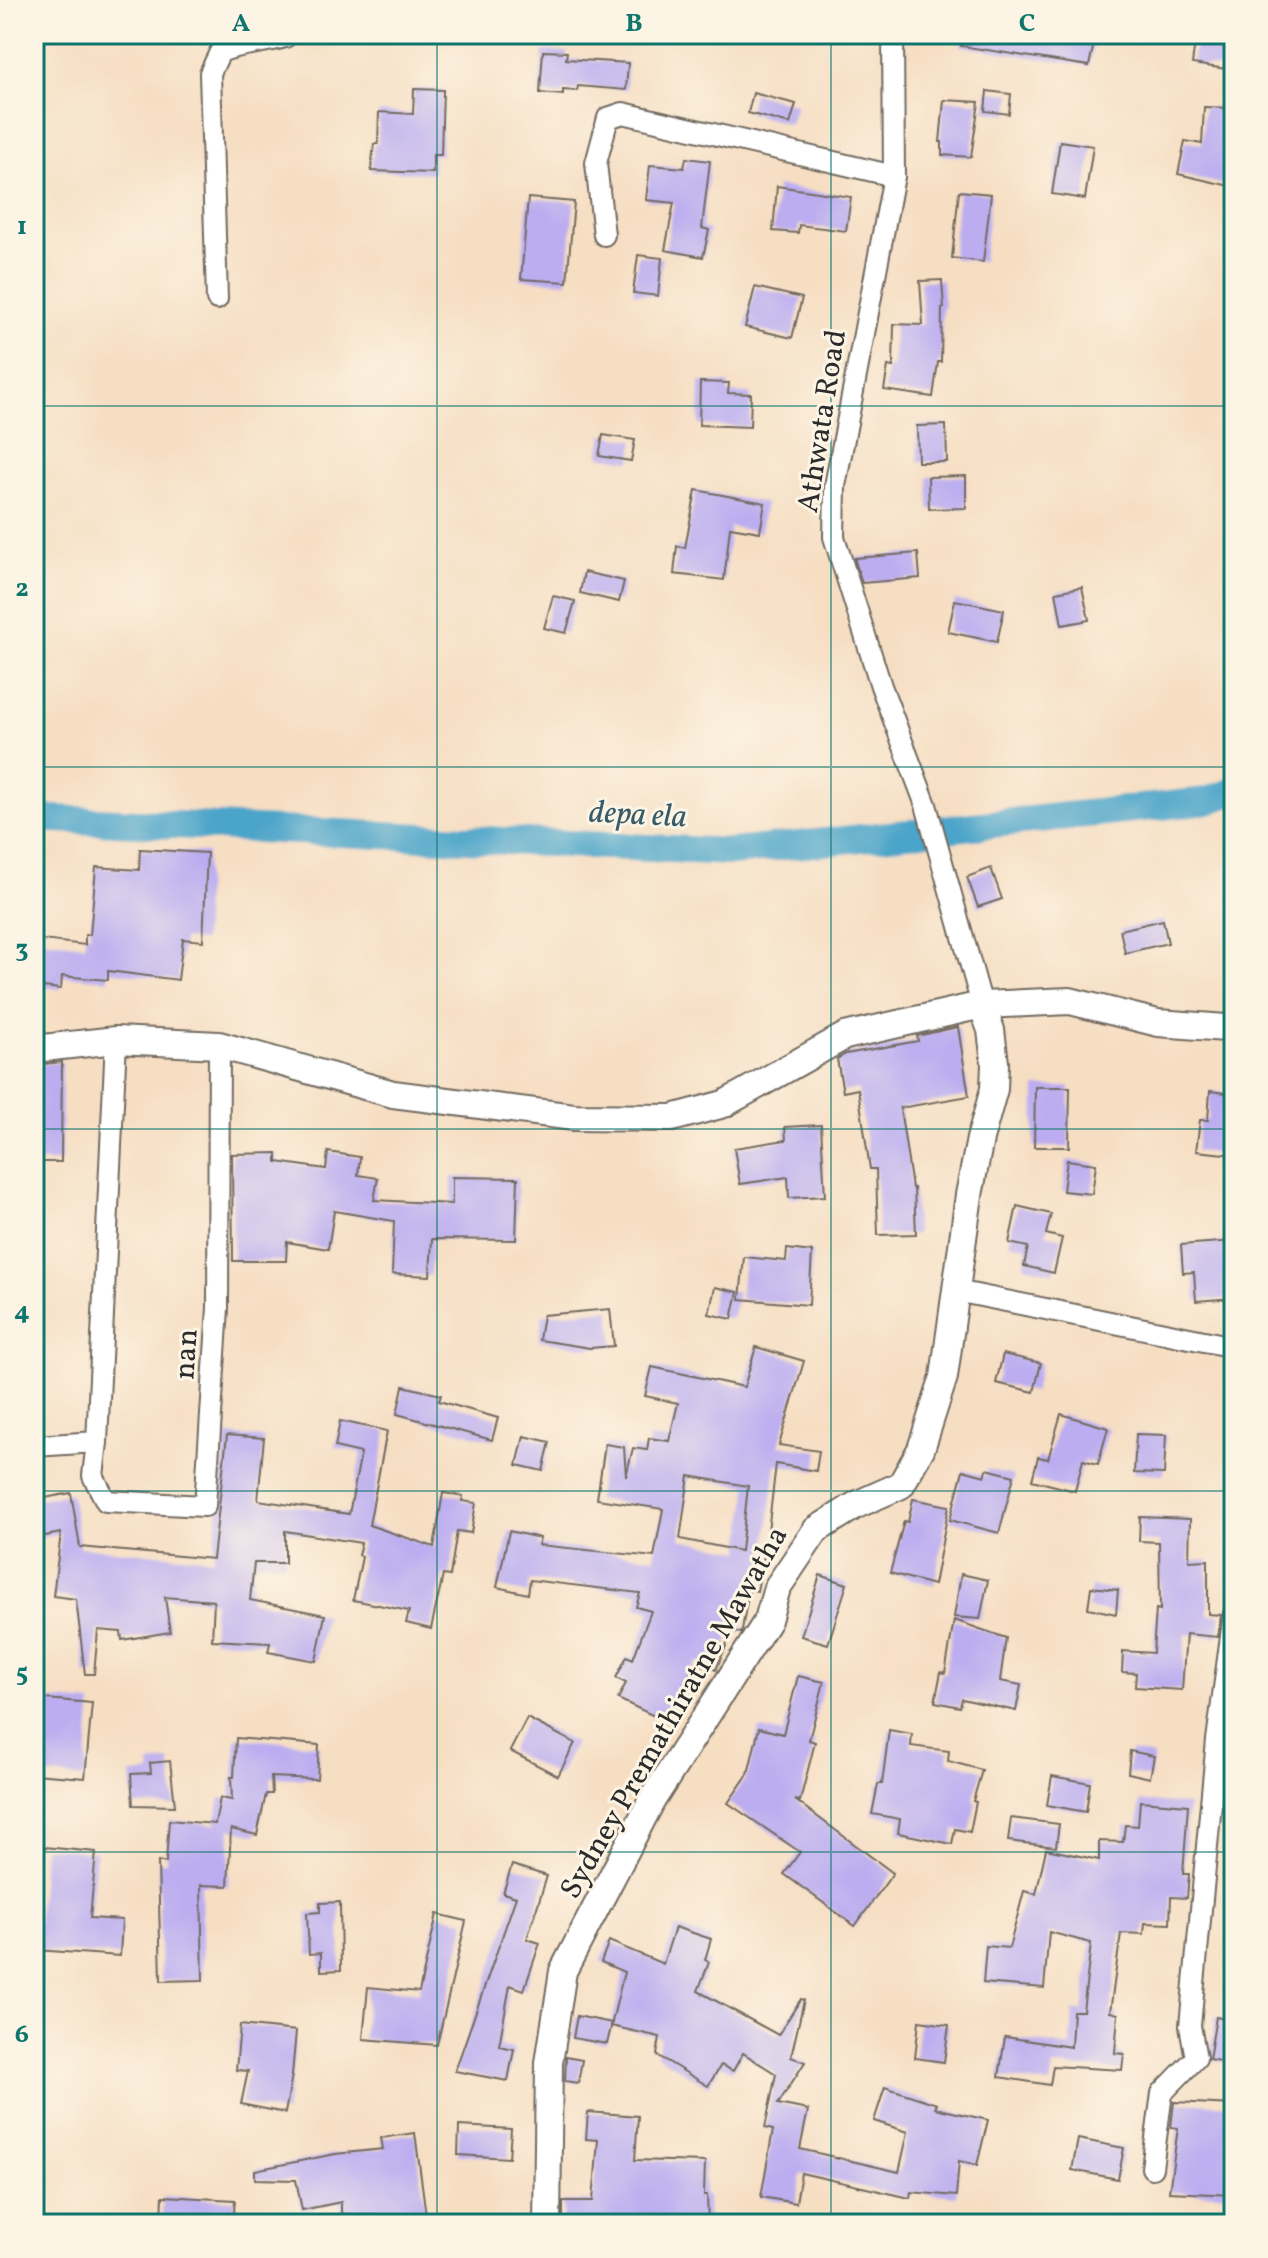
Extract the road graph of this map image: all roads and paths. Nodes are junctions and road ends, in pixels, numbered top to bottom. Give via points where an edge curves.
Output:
1 (286, 34) edge
2 (893, 34) edge
3 (894, 176) junction
4 (604, 235) dead end
5 (217, 299) dead end
6 (982, 1005) junction
7 (1234, 1026) edge
8 (116, 1040) junction
9 (219, 1045) junction
10 (34, 1049) edge
11 (956, 1291) junction
12 (1234, 1347) edge
13 (97, 1442) junction
14 (34, 1446) edge
15 (1234, 1614) edge
16 (1152, 2168) dead end
17 (547, 2224) edge

1 - 5 street via 220,52 210,73
2 - 3 street, Athwata Road
3 - 4 street via 623,113 608,118 596,163
3 - 6 street, Athwata Road via 835,486 834,537 926,805
6 - 7 street via 1070,1001 1158,1023
6 - 9 street via 845,1036 724,1104 672,1118 574,1117 393,1094
6 - 11 street, Sydney Premathiratne Mawatha via 991,1030 994,1089 975,1167
8 - 9 street
8 - 10 street
8 - 13 street
9 - 13 street, nan via 218,1308 205,1506 106,1501 93,1476
11 - 12 street
11 - 17 street, Sydney Premathiratne Mawatha via 944,1377 921,1449 901,1485 816,1530 777,1588 768,1620 652,1800 563,1971 549,2063
13 - 14 street
15 - 16 street via 1190,2026 1196,2058 1162,2093

